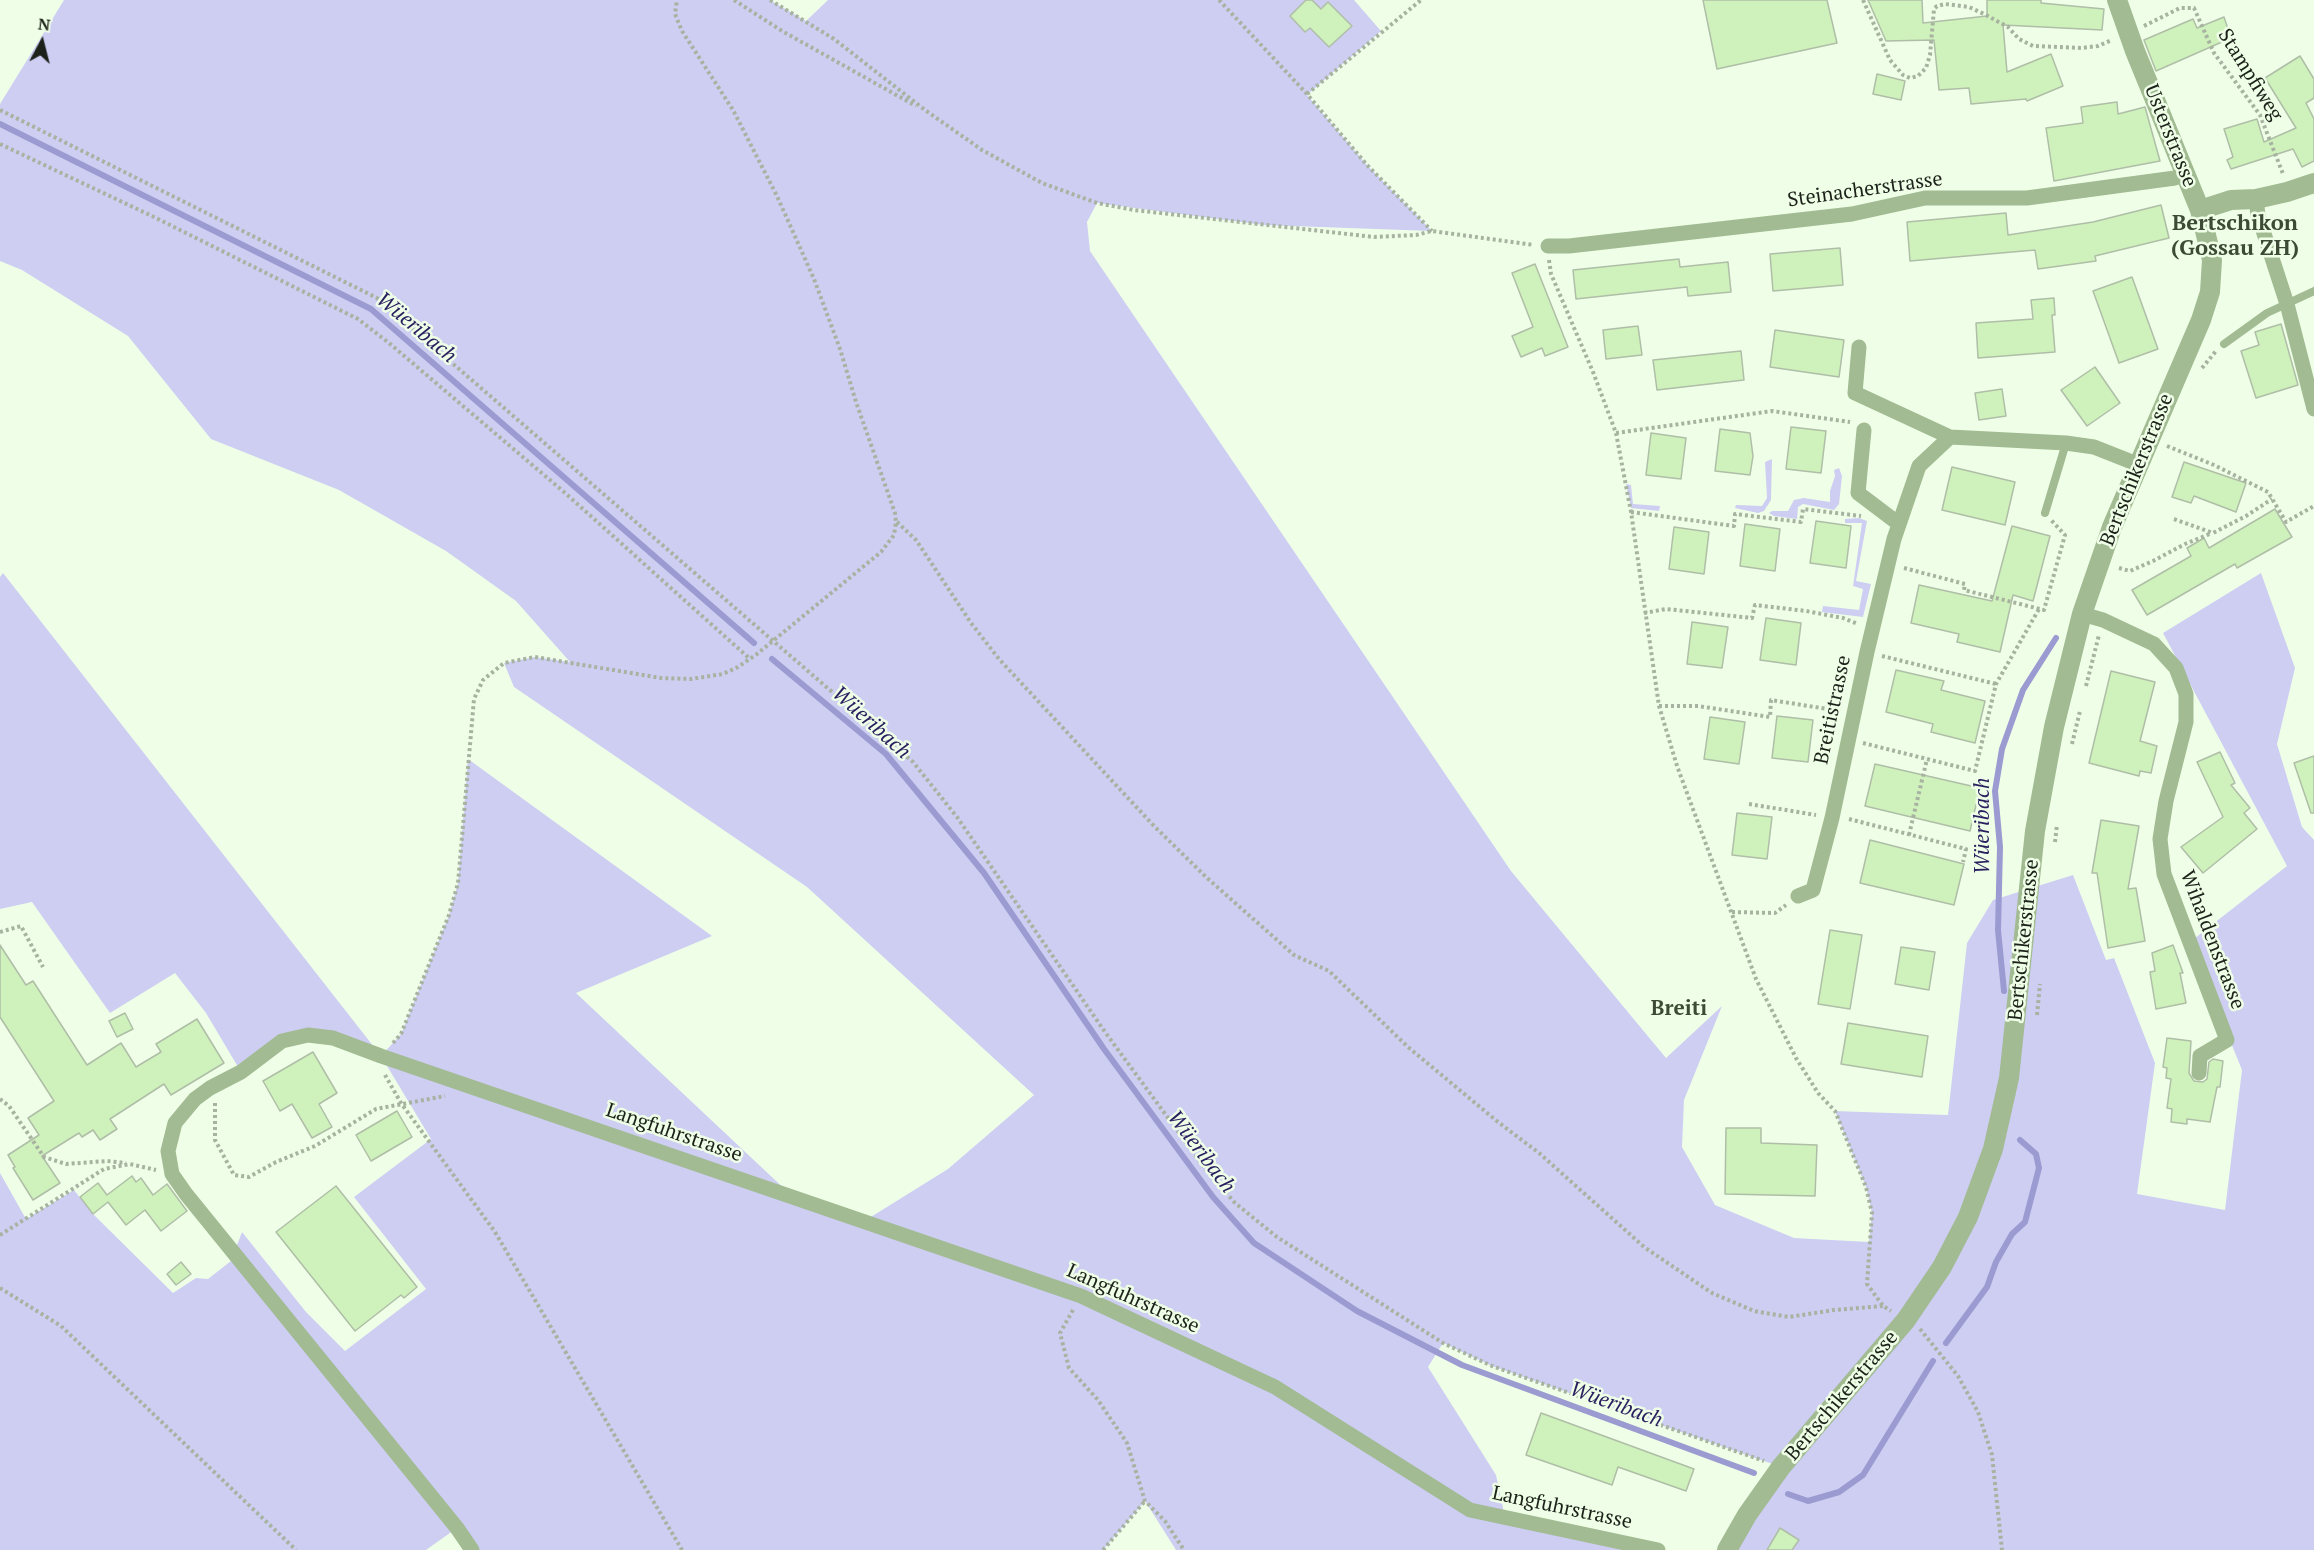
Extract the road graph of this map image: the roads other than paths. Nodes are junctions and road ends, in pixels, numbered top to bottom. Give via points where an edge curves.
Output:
1 (2117, 0) edge
2 (2187, 174) junction
3 (2314, 183) edge
4 (2256, 199) junction
5 (2200, 210) junction
6 (1548, 246) road end
7 (2213, 274) joint
8 (2314, 291) edge
9 (2287, 304) junction
10 (2224, 344) road end
11 (1859, 346) dead end
12 (2314, 409) edge
13 (1864, 430) road end
14 (1950, 436) junction
15 (2066, 443) junction
16 (2137, 464) junction
17 (2045, 513) road end
18 (1899, 524) junction
19 (2082, 614) junction
20 (1798, 896) road end
21 (2199, 1073) dead end
22 (472, 1550) edge
23 (1658, 1550) edge
24 (1727, 1550) edge

1 - 2 street, Usterstrasse
2 - 5 street, Usterstrasse
2 - 6 street, Steinacherstrasse via 2027,198 1925,198 1852,214
3 - 4 street
4 - 5 street via 2230,200
4 - 9 street
5 - 7 street, Usterstrasse
7 - 16 street, Bertschikerstrasse via 2201,320
8 - 9 lane
9 - 10 lane via 2267,313
9 - 12 street
11 - 14 street via 1855,393
13 - 18 street via 1858,494
14 - 15 street
14 - 18 street, Breitistrasse via 1919,466
15 - 16 street via 2094,447
15 - 17 lane
16 - 19 street, Bertschikerstrasse
18 - 20 street, Breitistrasse via 1813,890
19 - 21 street, Wihaldenstrasse via 2154,644 2176,668 2186,694 2186,723 2160,839 2164,873 2227,1040 2200,1056
19 - 24 street, Bertschikerstrasse via 2054,727 2035,831 2009,1078 1993,1149 1968,1217 1942,1267 1906,1320 1781,1467
22 - 23 street, Langfuhrstrasse via 172,1174 168,1150 175,1123 195,1099 241,1072 282,1041 308,1035 333,1038 1081,1296 1275,1387 1470,1510

